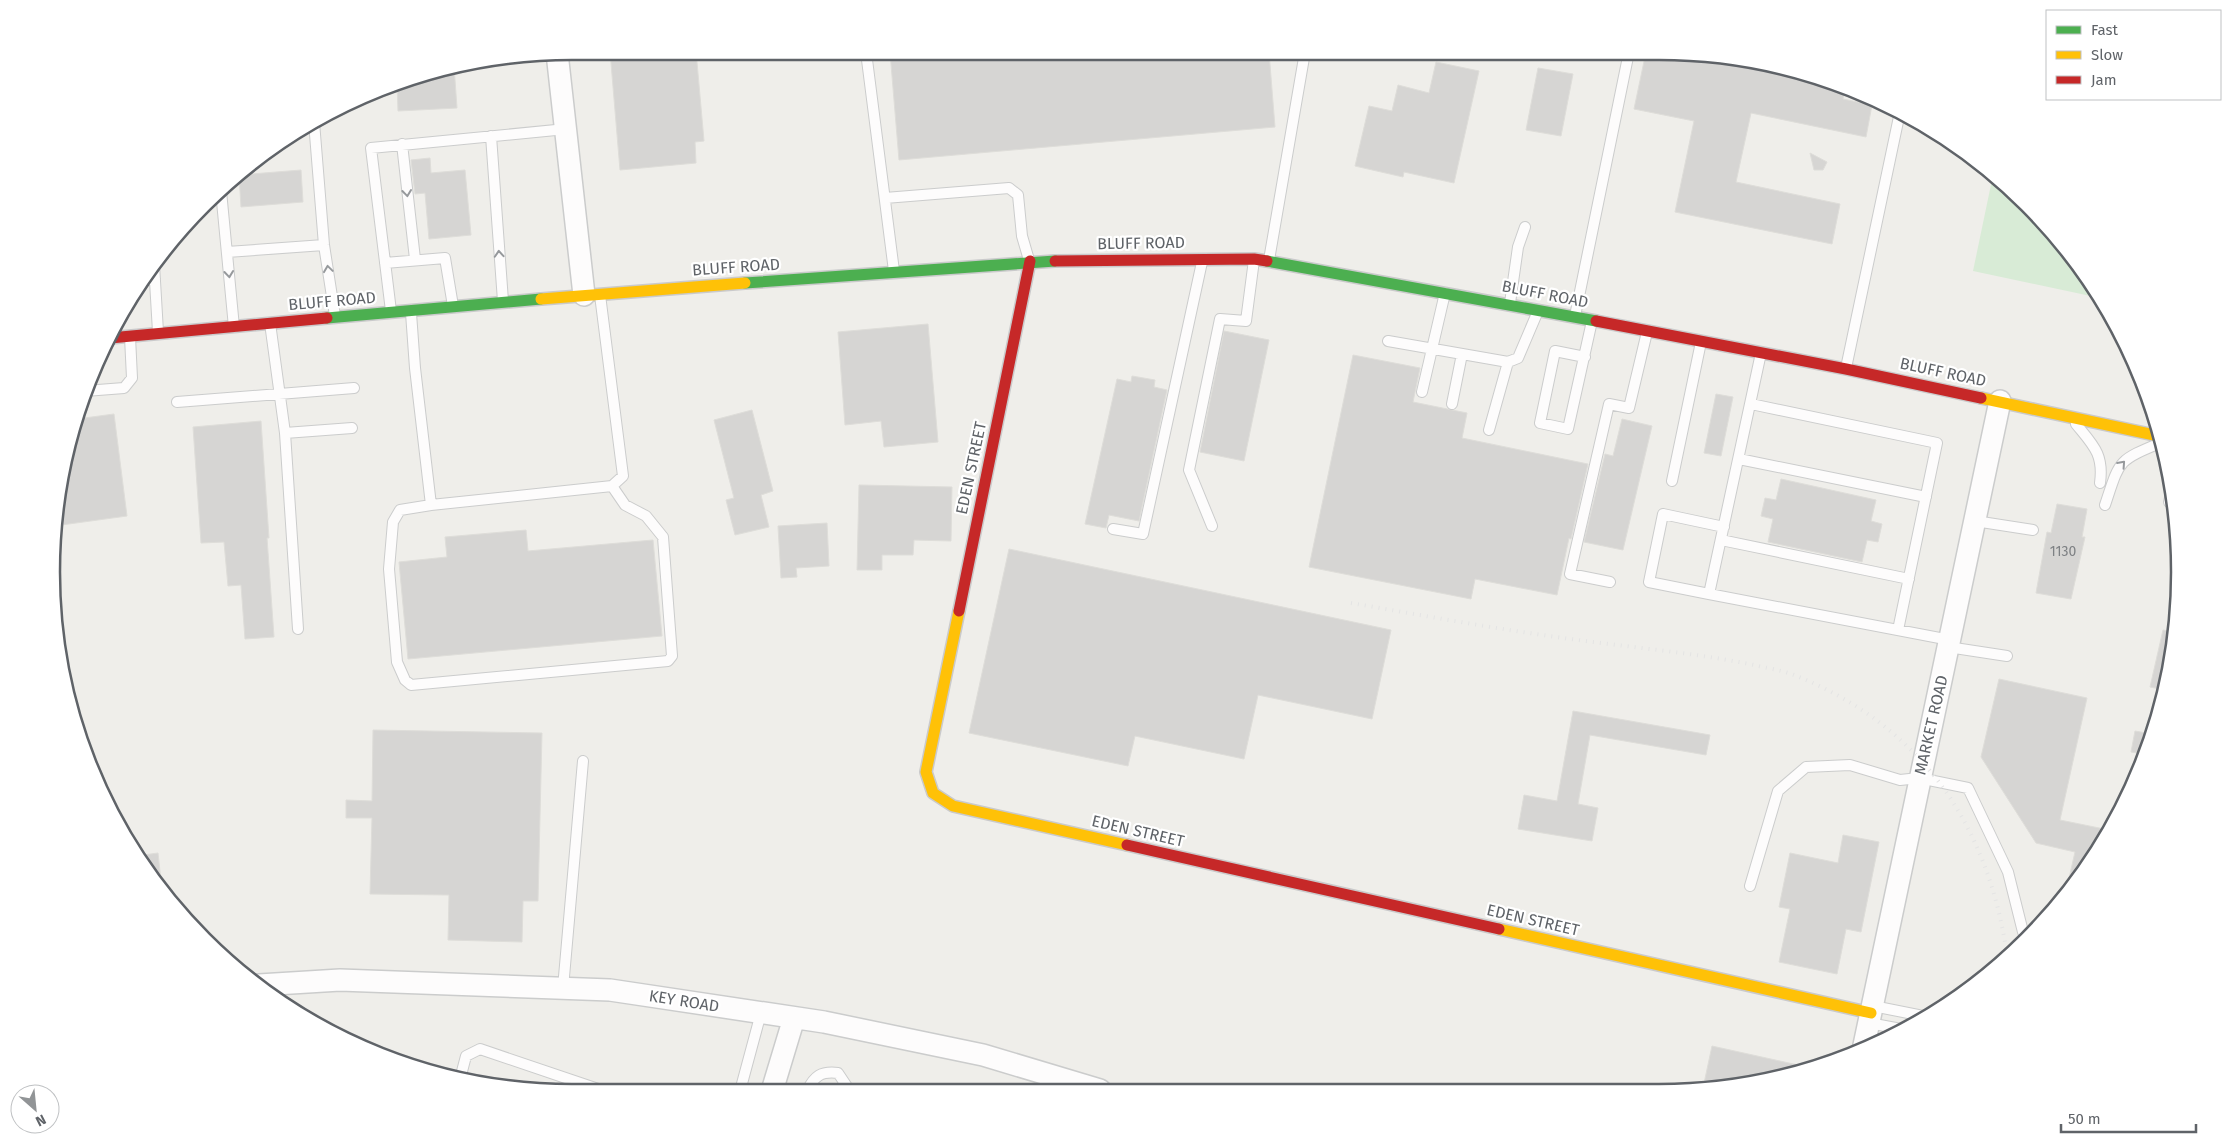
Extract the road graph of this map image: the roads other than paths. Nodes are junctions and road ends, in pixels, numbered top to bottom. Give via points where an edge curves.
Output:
1 (558, 60) edge
2 (867, 60) edge
3 (1305, 60) edge
4 (1627, 60) edge
5 (1898, 120) edge
6 (566, 129) junction
7 (315, 130) edge
8 (491, 136) junction
9 (402, 144) junction
10 (885, 198) junction
11 (222, 199) edge
12 (1525, 227) dead end
13 (324, 245) junction
14 (227, 252) junction
15 (1203, 258) junction
16 (415, 259) junction
17 (1254, 259) junction
18 (1030, 261) junction
19 (1269, 261) junction
20 (385, 263) junction
21 (894, 271) junction
22 (155, 276) edge
23 (155, 279) joint
24 (1445, 292) junction
25 (592, 294) junction
26 (503, 302) junction
27 (1510, 304) junction
28 (453, 307) junction
29 (411, 310) junction
30 (1539, 310) junction
31 (391, 312) junction
32 (335, 317) junction
33 (1575, 317) junction
34 (1592, 320) junction
35 (270, 323) junction
36 (234, 327) junction
37 (1648, 331) junction
38 (158, 333) junction
39 (130, 336) junction
40 (118, 337) edge
41 (1388, 341) dead end
42 (1701, 341) junction
43 (1432, 349) junction
44 (1762, 352) junction
45 (1462, 354) junction
46 (1584, 357) junction
47 (1508, 362) junction
48 (1846, 369) junction
49 (354, 388) dead end
50 (93, 390) edge
51 (1422, 392) dead end
52 (280, 394) junction
53 (2000, 401) junction
54 (177, 402) dead end
55 (1452, 404) dead end
56 (1751, 404) junction
57 (2071, 417) junction
58 (352, 428) dead end
59 (1489, 430) dead end
60 (284, 433) junction
61 (2153, 434) edge
62 (2155, 445) edge
63 (1739, 459) junction
64 (1672, 481) dead end
65 (2100, 483) dead end
66 (612, 486) junction
67 (1926, 497) junction
68 (431, 505) junction
69 (2105, 505) dead end
70 (1974, 521) junction
71 (1212, 526) dead end
72 (1724, 526) junction
73 (1113, 529) dead end
74 (2033, 530) dead end
75 (1721, 540) junction
76 (1909, 579) junction
77 (1610, 582) dead end
78 (1709, 594) junction
79 (298, 629) dead end
80 (1898, 630) junction
81 (1949, 644) junction
82 (2007, 656) dead end
83 (583, 761) dead end
84 (1919, 778) junction
85 (1750, 886) dead end
86 (2023, 932) dead end
87 (269, 984) edge
88 (563, 988) junction
89 (762, 1013) junction
90 (1871, 1014) junction
91 (1914, 1016) edge
92 (794, 1018) junction
93 (1895, 1025) edge
94 (1865, 1040) edge
95 (462, 1072) edge
96 (581, 1084) edge
97 (742, 1084) edge
98 (774, 1084) edge
99 (811, 1084) edge
100 (845, 1084) edge
101 (1080, 1084) edge

1 - 6 street
2 - 10 lane
3 - 19 lane
4 - 33 lane
5 - 48 lane
6 - 8 lane
6 - 25 street
7 - 13 lane
8 - 9 lane
26 -> 8 lane
9 -> 16 lane
9 - 20 lane via 371,148
10 - 18 lane via 1009,188 1018,195 1022,236
10 - 21 lane
11 - 14 lane
12 - 27 lane via 1518,247
13 - 14 lane
32 -> 13 lane
14 -> 36 lane
15 - 17 main road, BLUFF ROAD
15 - 18 main road, BLUFF ROAD
15 - 73 lane via 1142,534
16 - 20 lane
16 - 28 lane via 445,258
17 - 19 main road, BLUFF ROAD
17 - 71 lane via 1246,321 1220,319 1189,470
18 - 21 main road, BLUFF ROAD
18 - 90 main road, EDEN STREET via 926,772 933,793 953,806
19 - 24 main road, BLUFF ROAD
20 - 31 lane
21 - 25 main road, BLUFF ROAD
22 - 23 lane
23 - 38 lane
24 - 27 main road, BLUFF ROAD
24 - 43 lane
25 - 26 main road, BLUFF ROAD
25 - 66 lane via 623,476
26 - 28 main road, BLUFF ROAD
27 - 30 main road, BLUFF ROAD
28 - 29 main road, BLUFF ROAD
29 - 31 main road, BLUFF ROAD
29 - 68 lane
30 - 33 main road, BLUFF ROAD
30 - 47 lane via 1518,358
31 - 32 main road, BLUFF ROAD
32 - 35 main road, BLUFF ROAD
33 - 34 main road, BLUFF ROAD
34 - 37 main road, BLUFF ROAD
34 - 46 lane
35 - 36 main road, BLUFF ROAD
35 - 52 lane
36 - 38 main road, BLUFF ROAD
37 - 42 main road, BLUFF ROAD
37 - 77 lane via 1629,408 1608,404 1570,574
38 - 39 main road, BLUFF ROAD
39 - 40 main road, BLUFF ROAD
39 - 50 lane via 132,378 124,388
41 - 43 lane
42 - 44 main road, BLUFF ROAD
42 - 64 lane
43 - 45 lane
43 - 51 lane
44 - 48 main road, BLUFF ROAD
44 - 56 lane
45 - 47 lane
45 - 55 lane
46 - 46 lane via 1568,429 1540,423 1556,351
47 - 59 lane
48 - 53 main road, BLUFF ROAD
49 - 52 lane
52 - 54 lane
52 - 60 lane
53 - 57 main road, BLUFF ROAD
53 - 70 street, MARKET ROAD
56 - 63 lane
56 - 67 lane via 1937,443
57 - 61 main road, BLUFF ROAD
57 - 65 lane via 2099,455
58 - 60 lane
60 - 79 lane
69 -> 62 lane via 2120,464
63 - 67 lane
63 - 72 lane
66 - 68 lane
66 - 68 lane via 625,505 646,516 663,537 672,656 668,661 411,685 405,680 397,662 390,541 393,522 400,510
67 - 76 lane
70 - 74 lane
70 - 81 street, MARKET ROAD
72 - 75 lane
72 - 78 lane via 1663,514 1649,582
75 - 76 lane
75 - 78 lane
76 - 80 lane
78 - 80 lane
80 - 81 lane
81 - 82 lane
81 - 84 street, MARKET ROAD
83 - 88 lane
84 - 85 lane via 1900,780 1850,765 1806,767 1778,791
84 - 86 lane via 1968,788 2008,872
84 - 90 street, MARKET ROAD
87 - 88 street, KEY ROAD via 340,980
88 - 89 street, KEY ROAD via 610,990
89 - 92 street, KEY ROAD
89 - 97 lane
90 - 91 lane
90 - 93 lane
90 - 94 street, MARKET ROAD
92 - 98 street
92 - 101 street, KEY ROAD via 983,1055
95 - 96 lane via 466,1056 480,1049
99 - 100 lane via 815,1076 826,1072 838,1073

